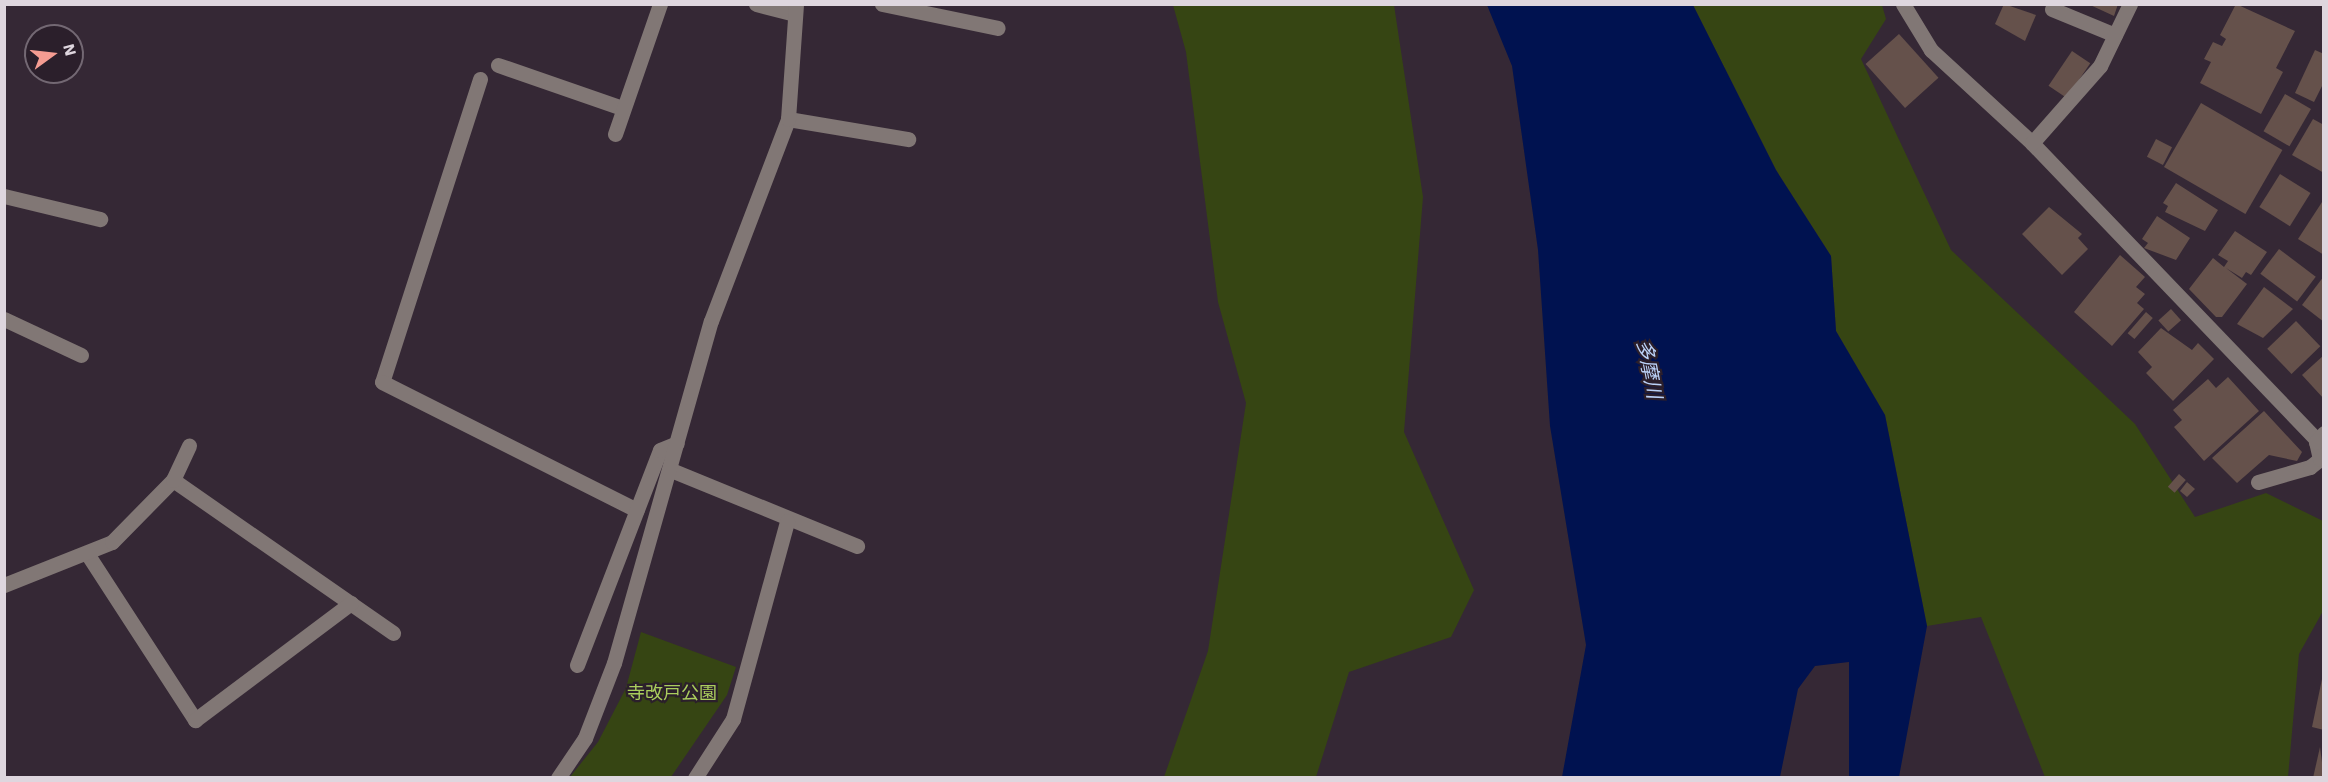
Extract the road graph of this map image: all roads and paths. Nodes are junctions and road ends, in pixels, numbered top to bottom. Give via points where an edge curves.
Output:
1 (660, 4) edge
2 (756, 4) edge
3 (882, 4) edge
4 (1903, 4) edge
5 (2130, 4) edge
6 (795, 9) edge
7 (2052, 9) dead end
8 (998, 28) dead end
9 (2115, 35) junction
10 (498, 65) dead end
11 (480, 79) dead end
12 (622, 108) junction
13 (788, 119) junction
14 (615, 134) dead end
15 (908, 139) dead end
16 (2032, 143) junction
17 (4, 196) edge
18 (100, 219) dead end
19 (4, 319) edge
20 (81, 355) dead end
21 (2321, 441) edge
22 (678, 443) junction
23 (189, 446) dead end
24 (671, 470) junction
25 (173, 480) junction
26 (2258, 482) dead end
27 (637, 510) junction
28 (787, 520) junction
29 (857, 546) dead end
30 (88, 555) junction
31 (4, 585) edge
32 (351, 603) junction
33 (393, 633) dead end
34 (578, 665) dead end
35 (558, 777) edge
36 (695, 777) edge

1 - 12 street
2 - 6 street
3 - 8 street
4 - 16 street via 1931,50
5 - 9 street
6 - 13 street
7 - 9 street
9 - 16 street via 2100,66
10 - 12 street
11 - 27 street via 382,382
12 - 14 street
13 - 15 street
13 - 22 street via 711,321
16 - 21 street
17 - 18 street
19 - 20 street
21 - 26 street via 2320,459 2310,467
22 - 24 street
22 - 27 street via 660,450
23 - 25 street
24 - 28 street
24 - 35 street via 614,663 585,738
25 - 30 street via 112,542
25 - 32 street
27 - 34 street
28 - 29 street
28 - 36 street via 733,719
30 - 31 street
30 - 32 street via 195,720
32 - 33 street

